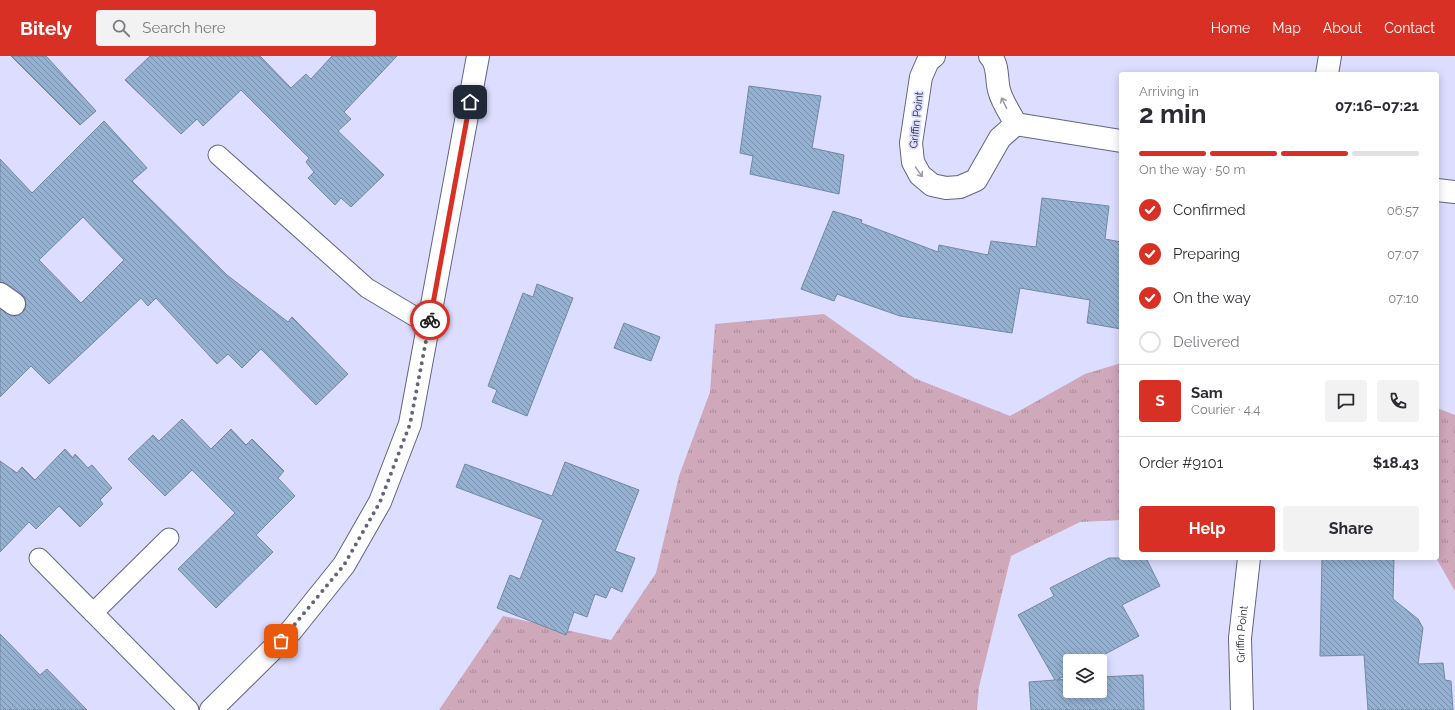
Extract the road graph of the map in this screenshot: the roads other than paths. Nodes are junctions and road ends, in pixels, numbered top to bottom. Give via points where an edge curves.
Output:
1 (478, 56) edge
2 (934, 56) edge
3 (990, 56) edge
4 (1330, 56) edge
5 (1327, 72) edge
6 (1016, 124) junction
7 (1119, 140) edge
8 (218, 155) dead end
9 (1439, 190) edge
10 (1455, 192) edge
11 (429, 325) junction
12 (169, 538) dead end
13 (39, 558) dead end
14 (1249, 560) edge
15 (94, 613) junction
16 (189, 710) edge
17 (211, 710) edge
18 (1242, 710) edge

1 - 11 street
2 -> 6 street, Griffin Point via 928,61 921,77 911,143 913,162 920,175 932,185 960,187 976,180 1000,138
6 -> 3 street via 998,89 997,73
4 - 5 street
6 - 7 street
8 - 11 lane via 367,288
9 - 10 street
11 - 17 street via 410,424 380,502 344,565 291,631
12 - 15 lane
13 - 15 lane
14 - 18 street, Griffin Point via 1240,638
15 - 16 lane

